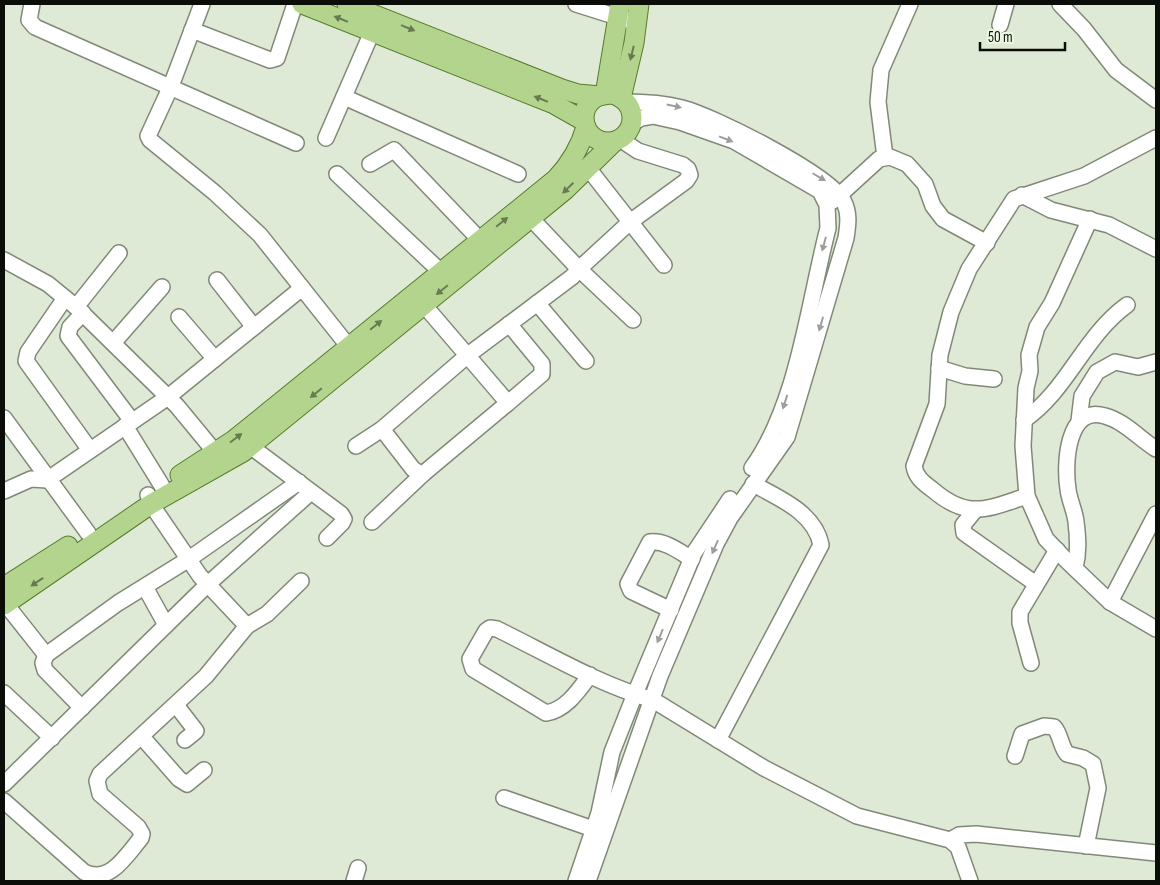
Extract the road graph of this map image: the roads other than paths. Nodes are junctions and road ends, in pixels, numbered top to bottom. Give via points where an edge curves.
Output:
1 (32, 4) edge
2 (202, 4) edge
3 (295, 4) edge
4 (302, 4) edge
5 (347, 4) edge
6 (576, 4) edge
7 (910, 4) edge
8 (1006, 4) edge
9 (1060, 4) edge
10 (619, 10) edge
11 (639, 11) edge
12 (1000, 24) dead end
13 (192, 30) junction
14 (372, 32) junction
15 (171, 86) junction
16 (344, 97) junction
17 (613, 98) junction
18 (1156, 100) edge
19 (585, 124) junction
20 (622, 135) junction
21 (326, 138) dead end
22 (1156, 138) edge
23 (296, 143) dead end
24 (879, 160) junction
25 (370, 164) dead end
26 (588, 168) junction
27 (337, 174) dead end
28 (518, 174) dead end
29 (1022, 195) junction
30 (840, 196) junction
31 (827, 205) junction
32 (526, 213) junction
33 (1090, 219) junction
34 (630, 222) junction
35 (480, 240) junction
36 (987, 243) junction
37 (1156, 249) edge
38 (119, 253) dead end
39 (4, 260) edge
40 (664, 265) dead end
41 (580, 269) junction
42 (441, 272) junction
43 (217, 280) dead end
44 (162, 287) dead end
45 (302, 288) junction
46 (537, 303) junction
47 (424, 305) junction
48 (1127, 305) dead end
49 (75, 306) junction
50 (179, 316) dead end
51 (633, 320) dead end
52 (509, 324) junction
53 (254, 327) junction
54 (113, 343) junction
55 (349, 347) junction
56 (468, 355) junction
57 (214, 359) junction
58 (586, 361) dead end
59 (1156, 362) edge
60 (939, 368) junction
61 (994, 379) dead end
62 (1060, 384) junction
63 (1082, 396) junction
64 (168, 397) junction
65 (508, 403) junction
66 (4, 418) edge
67 (1024, 420) junction
68 (1079, 421) junction
69 (129, 423) junction
70 (382, 429) junction
71 (250, 446) junction
72 (356, 446) dead end
73 (1156, 449) edge
74 (90, 450) junction
75 (215, 452) junction
76 (424, 473) junction
77 (48, 478) junction
78 (298, 482) junction
79 (753, 484) junction
80 (4, 491) edge
81 (311, 492) junction
82 (154, 495) junction
83 (1027, 496) junction
84 (976, 510) junction
85 (1156, 514) edge
86 (372, 522) dead end
87 (88, 533) junction
88 (327, 538) dead end
89 (1057, 550) junction
90 (189, 559) junction
91 (692, 559) junction
92 (1075, 568) junction
93 (300, 581) dead end
94 (208, 584) junction
95 (1036, 584) junction
96 (145, 586) junction
97 (4, 599) edge
98 (1110, 602) junction
99 (671, 610) junction
100 (166, 625) junction
101 (247, 626) junction
102 (1156, 629) edge
103 (46, 656) junction
104 (1030, 663) dead end
105 (590, 675) junction
106 (4, 693) edge
107 (635, 694) junction
108 (653, 700) junction
109 (176, 705) junction
110 (82, 708) junction
111 (142, 737) junction
112 (52, 738) junction
113 (185, 740) dead end
114 (718, 740) junction
115 (1015, 756) dead end
116 (204, 770) dead end
117 (4, 784) edge
118 (504, 798) dead end
119 (4, 801) edge
120 (593, 829) junction
121 (950, 840) junction
122 (1086, 846) junction
123 (1156, 853) edge
124 (576, 881) edge
125 (588, 881) edge
126 (970, 881) edge

1 - 15 street via 29,20 35,27
2 - 13 street
3 - 13 street via 277,58 270,60
14 -> 4 main road
5 -> 17 main road via 562,89
6 - 10 street
7 - 24 street via 888,50 880,79
8 - 12 street
9 - 18 street via 1116,70
10 - 11 street
10 - 17 main road
11 -> 17 main road
13 - 15 street
14 - 16 street
19 -> 14 main road via 554,104
15 - 23 street
15 - 45 street via 148,130 150,140 260,235
16 - 21 street
16 - 28 street
17 - 19 main road via 590,103
17 - 20 main road via 631,113
17 -> 30 street via 684,108 739,131 827,182
19 - 20 main road via 597,140
19 - 32 main road via 582,143 569,164
20 - 26 main road
20 -> 31 street via 641,118 653,116 680,122 734,141 820,191
20 - 34 street via 638,151 683,165 690,175 686,182
22 - 29 street via 1084,176
24 - 30 street
24 - 36 street via 899,160 907,164 925,184 933,206 943,219
25 - 35 street via 394,150
26 -> 32 main road via 566,190
26 - 34 street
27 - 42 street
29 - 33 street via 1043,207
29 - 36 street via 1014,199
30 - 31 street
30 -> 79 street via 849,217 846,238 796,412 787,436
31 -> 91 street via 828,228 780,418 759,459
35 -> 32 main road
32 - 41 street
32 -> 47 main road
33 - 37 street
33 - 67 street via 1038,327 1029,355
34 - 40 street
34 - 41 street
35 - 42 main road
36 - 60 street via 969,269 951,312
38 - 49 street
39 - 49 street via 48,284
41 - 46 street
41 - 51 street
55 -> 42 main road
43 - 53 street
44 - 54 street
45 - 53 street
45 - 55 street
46 - 52 street
46 - 58 street
47 - 56 street
47 -> 71 main road
48 - 62 street via 1099,331
49 - 54 street
49 - 69 street via 68,336
49 - 74 street via 28,352 26,360
50 - 57 street
52 - 56 street
52 - 65 street via 544,370
53 - 57 street
54 - 64 street
75 -> 55 main road
56 - 65 street
56 - 70 street
57 - 64 street
59 - 63 street via 1138,367 1120,362 1109,365 1097,372
60 - 61 street via 965,376
60 - 84 street via 937,404 914,466 915,473 946,502
62 - 63 street
62 - 67 street via 1047,402
63 - 68 street
64 - 69 street
64 - 75 street
65 - 76 street
66 - 77 street
67 - 83 street
68 - 73 street via 1084,416 1105,416
68 - 92 street via 1071,438 1066,472 1076,521 1078,552
69 - 74 street
69 - 82 street
70 - 72 street
70 - 76 street via 413,469
71 - 78 street
71 - 82 main road
74 - 77 street
75 - 82 main road
76 - 86 street
77 - 80 street via 31,479
77 - 87 street
78 - 81 street
78 - 90 street
79 -> 108 street via 716,544
79 - 114 street via 800,511 820,536 821,545
81 - 88 street via 344,519
81 - 94 street
82 - 87 main road
82 - 90 street
82 -> 97 main road
83 - 84 street
83 - 89 street via 1046,539
84 - 95 street via 963,525 964,533
85 - 98 street
87 - 97 main road
89 - 92 street
89 - 95 street
90 - 94 street
90 - 96 street
91 - 99 street
91 - 99 street via 662,543 650,542 628,584 631,591
92 - 98 street
93 - 101 street via 267,614
94 - 100 street
94 - 101 street
95 - 104 street via 1020,617
96 - 100 street
96 - 103 street
97 - 103 street
98 - 102 street
99 -> 107 street
100 - 110 street
101 - 109 street via 208,685
103 - 110 street via 45,670
105 - 105 street via 573,697 546,713 473,669 470,660 490,628
105 - 107 street
106 - 112 street
107 - 108 street
107 - 120 street via 612,752
108 - 114 street
108 - 125 street
109 - 111 street
109 - 113 street via 196,731
110 - 112 street
111 - 116 street via 187,784
111 - 119 street via 96,781 100,794 138,826 142,834 111,872 102,877 84,872
112 - 117 street
114 - 121 street via 857,816
115 - 122 street via 1022,734 1044,726 1054,727 1067,754 1094,764 1098,788
118 - 120 street
120 - 124 street
121 - 122 street via 976,834
121 - 126 street via 958,847
122 - 123 street

